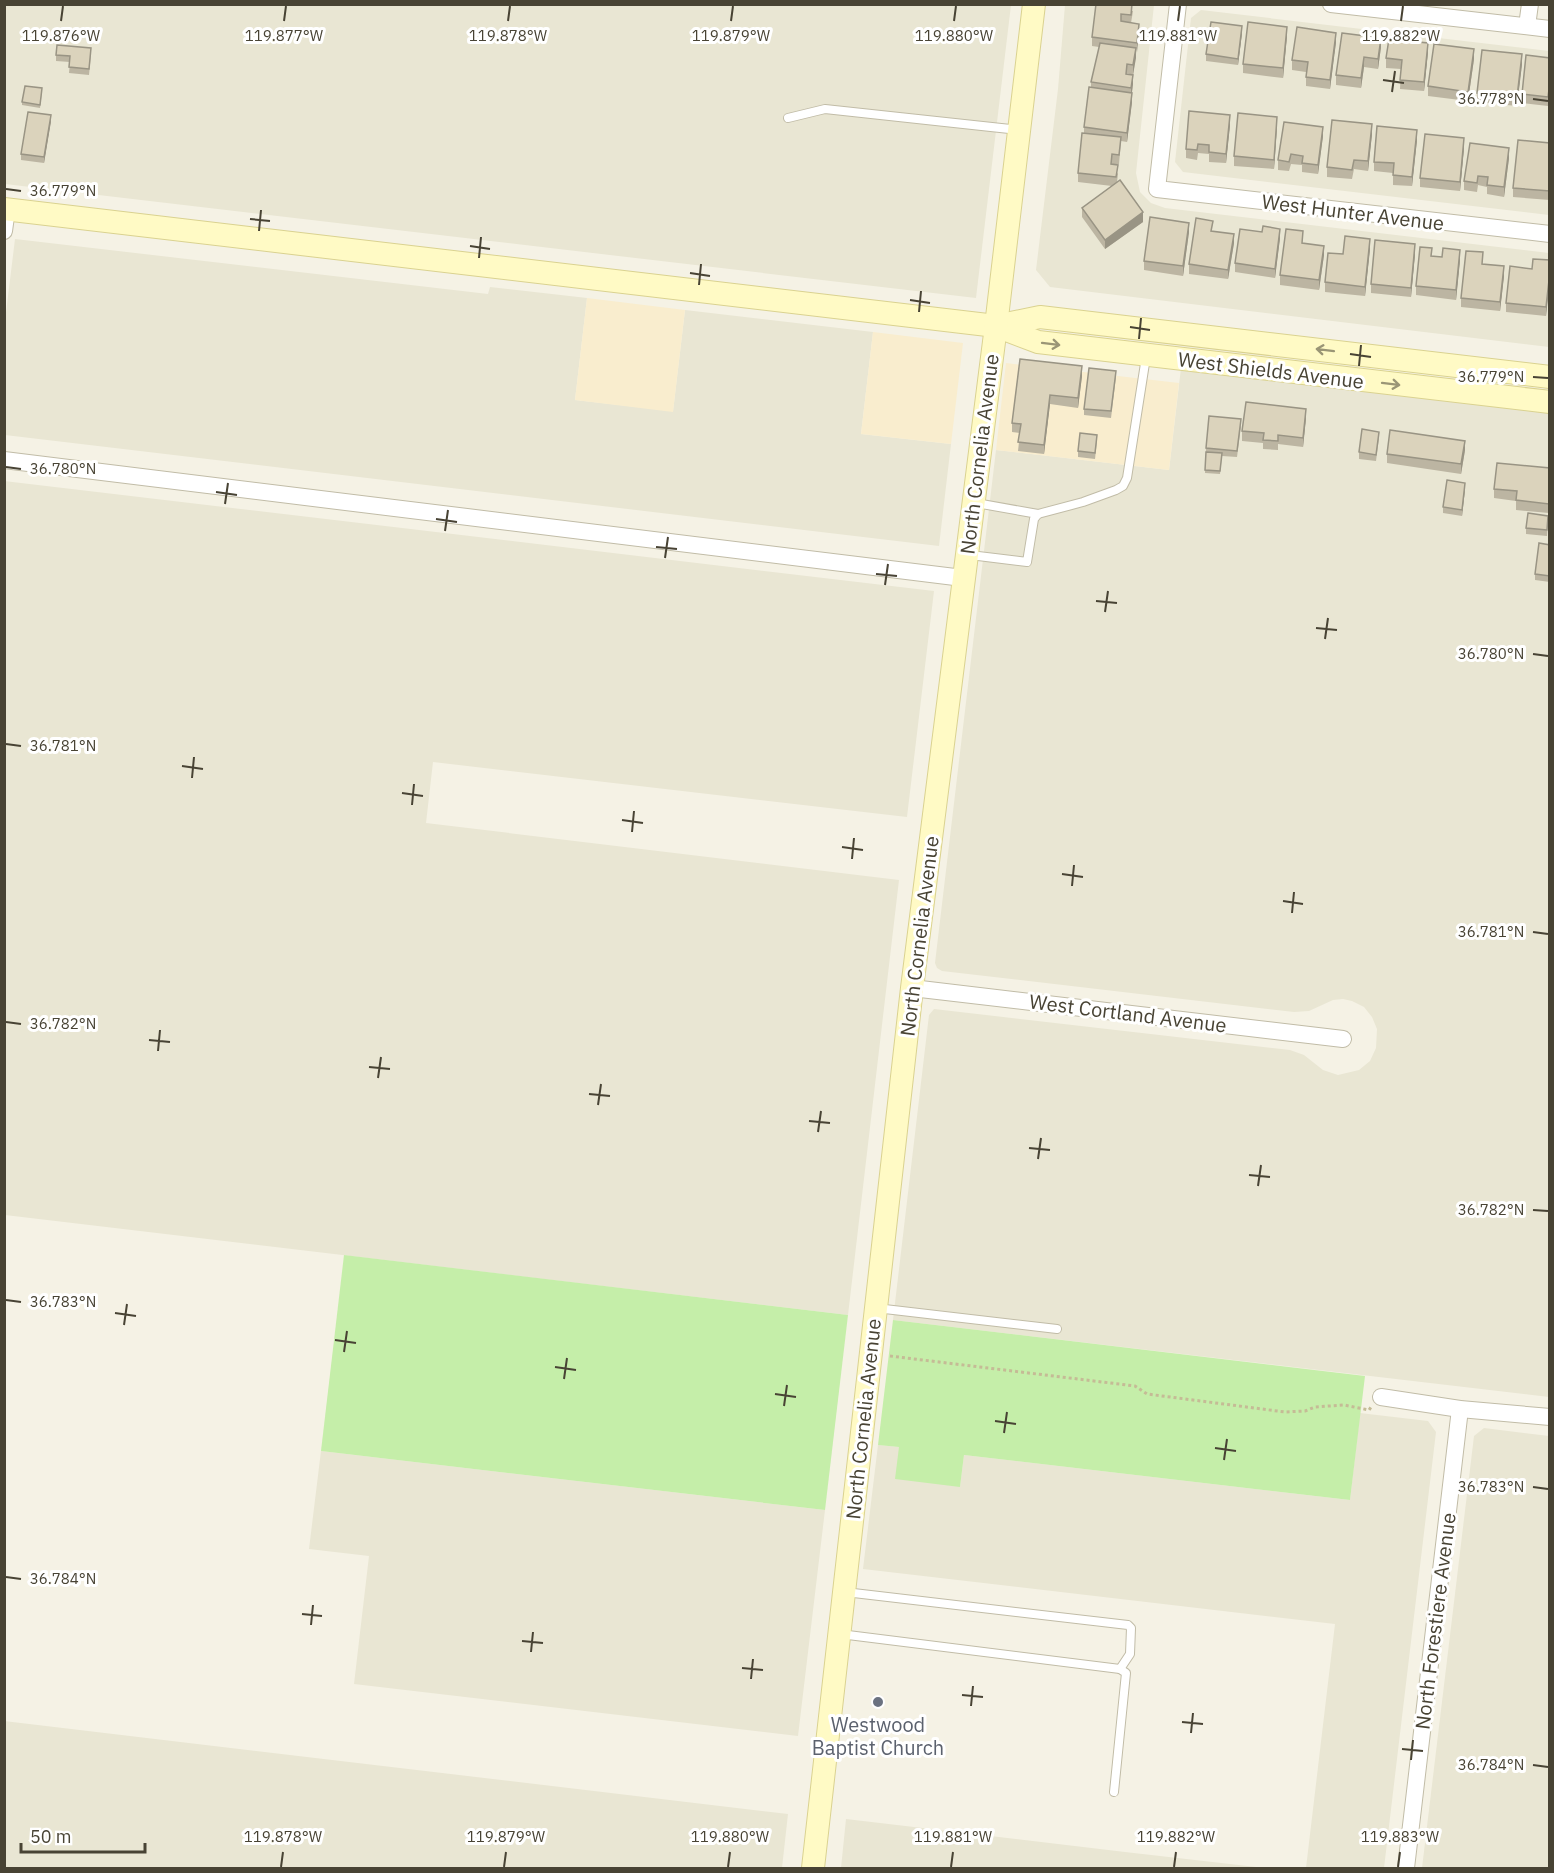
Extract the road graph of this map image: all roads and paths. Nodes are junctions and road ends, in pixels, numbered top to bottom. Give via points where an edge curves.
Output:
1 (1034, 4) edge
2 (1178, 4) edge
3 (1331, 4) edge
4 (1530, 4) edge
5 (1527, 26) junction
6 (1550, 29) edge
7 (788, 118) dead end
8 (1020, 130) junction
9 (5, 216) edge
10 (1550, 234) edge
11 (996, 326) junction
12 (1146, 355) junction
13 (1550, 376) edge
14 (1550, 402) edge
15 (4, 460) edge
16 (973, 502) junction
17 (1038, 514) junction
18 (966, 555) junction
19 (963, 578) junction
20 (912, 988) junction
21 (1343, 1039) dead end
22 (876, 1308) junction
23 (1057, 1329) dead end
24 (871, 1354) junction
25 (1381, 1397) joint
26 (1460, 1408) junction
27 (1550, 1417) edge
28 (844, 1591) junction
29 (840, 1634) junction
30 (1120, 1669) junction
31 (1114, 1792) dead end
32 (813, 1869) edge
33 (1406, 1869) edge

1 - 8 street, North Cornelia Avenue
2 - 10 street, West Hunter Avenue via 1157,189
3 - 5 street
4 - 5 street
5 - 6 street
7 - 8 lane via 825,109
8 - 11 street, North Cornelia Avenue
9 - 11 street, West Shields Avenue
11 -> 12 street, West Shields Avenue via 1038,342
13 -> 11 street, West Shields Avenue via 1040,317
11 - 16 street, North Cornelia Avenue
12 -> 14 street, West Shields Avenue
12 - 17 lane via 1123,486
15 - 19 street
16 - 17 lane
16 - 18 street, North Cornelia Avenue
17 - 18 lane via 1027,562
18 - 19 street, North Cornelia Avenue
19 - 20 street, North Cornelia Avenue
20 - 21 street, West Cortland Avenue
20 - 22 street, North Cornelia Avenue
22 - 23 lane
22 - 24 street, North Cornelia Avenue
24 - 25 path via 1135,1386 1147,1394 1285,1412 1344,1405 1369,1410
24 - 28 street, North Cornelia Avenue
25 - 26 street
26 - 27 street
26 - 33 street, North Forestiere Avenue
28 - 29 street, North Cornelia Avenue
28 - 30 lane via 1128,1624 1130,1654
29 - 30 lane
29 - 32 street, North Cornelia Avenue
30 - 31 lane via 1126,1673

